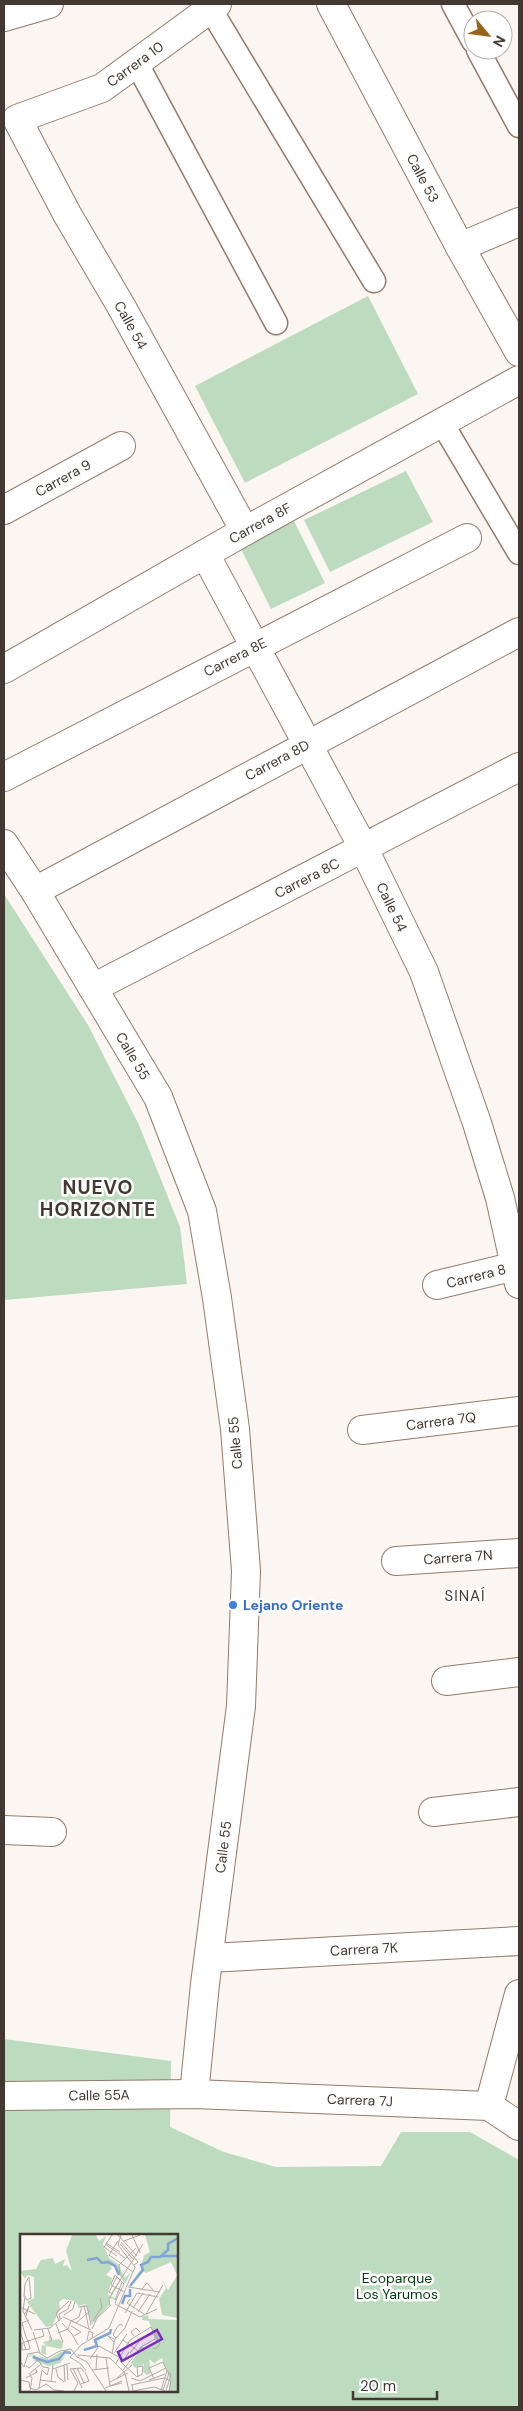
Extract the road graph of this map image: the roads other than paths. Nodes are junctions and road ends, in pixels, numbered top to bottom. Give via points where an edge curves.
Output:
1 (50, 4) edge
2 (331, 4) edge
3 (453, 4) edge
4 (214, 7) edge
5 (4, 17) edge
6 (463, 22) edge
7 (483, 60) edge
8 (136, 62) junction
9 (17, 119) joint
10 (519, 126) edge
11 (519, 222) edge
12 (460, 247) junction
13 (374, 281) dead end
14 (276, 323) dead end
15 (519, 352) edge
16 (519, 380) edge
17 (442, 422) junction
18 (122, 446) dead end
19 (4, 510) edge
20 (244, 531) junction
21 (468, 538) dead end
22 (519, 553) edge
23 (204, 554) junction
24 (519, 632) edge
25 (255, 647) junction
26 (4, 669) edge
27 (307, 744) junction
28 (519, 767) edge
29 (4, 777) edge
30 (4, 844) edge
31 (364, 849) junction
32 (35, 891) junction
33 (93, 988) junction
34 (518, 1275) edge
35 (436, 1285) dead end
36 (519, 1411) edge
37 (362, 1430) dead end
38 (519, 1553) edge
39 (396, 1561) dead end
40 (519, 1672) edge
41 (446, 1681) dead end
42 (519, 1802) edge
43 (433, 1812) dead end
44 (4, 1830) edge
45 (52, 1832) dead end
46 (519, 1941) edge
47 (209, 1958) junction
48 (519, 1994) edge
49 (194, 2094) junction
50 (4, 2096) edge
51 (489, 2106) junction
52 (519, 2126) edge

1 - 5 street
2 - 12 street, Calle 53
3 - 6 street
4 - 8 street, Carrera 10
4 - 13 street
7 - 10 street
8 - 9 street, Carrera 10 via 102,88
8 - 14 street
9 - 20 street, Calle 54
11 - 12 street
12 - 15 street, Calle 53
16 - 17 street, Carrera 8F
17 - 20 street, Carrera 8F
17 - 22 street
18 - 19 street, Carrera 9
20 - 23 street, Carrera 8F
21 - 25 street, Carrera 8E
23 - 25 street, Calle 54
23 - 26 street, Carrera 8F
24 - 27 street, Carrera 8D
25 - 27 street, Calle 54
25 - 29 street, Carrera 8E
27 - 31 street, Calle 54
27 - 32 street, Carrera 8D
28 - 31 street, Carrera 8C
30 - 32 street, Calle 55
31 - 33 street, Carrera 8C
31 - 34 street, Calle 54 via 424,972 477,1123 500,1198
32 - 33 street, Calle 55
33 - 47 street, Calle 55 via 158,1097 202,1211 235,1429 246,1571 241,1706
34 - 35 street, Carrera 8
36 - 37 street, Carrera 7Q
38 - 39 street, Carrera 7N
40 - 41 street
42 - 43 street
44 - 45 street
46 - 47 street, Carrera 7K
47 - 49 street, Calle 55
48 - 51 street
49 - 50 street, Calle 55A
49 - 51 street, Carrera 7J
51 - 52 street

